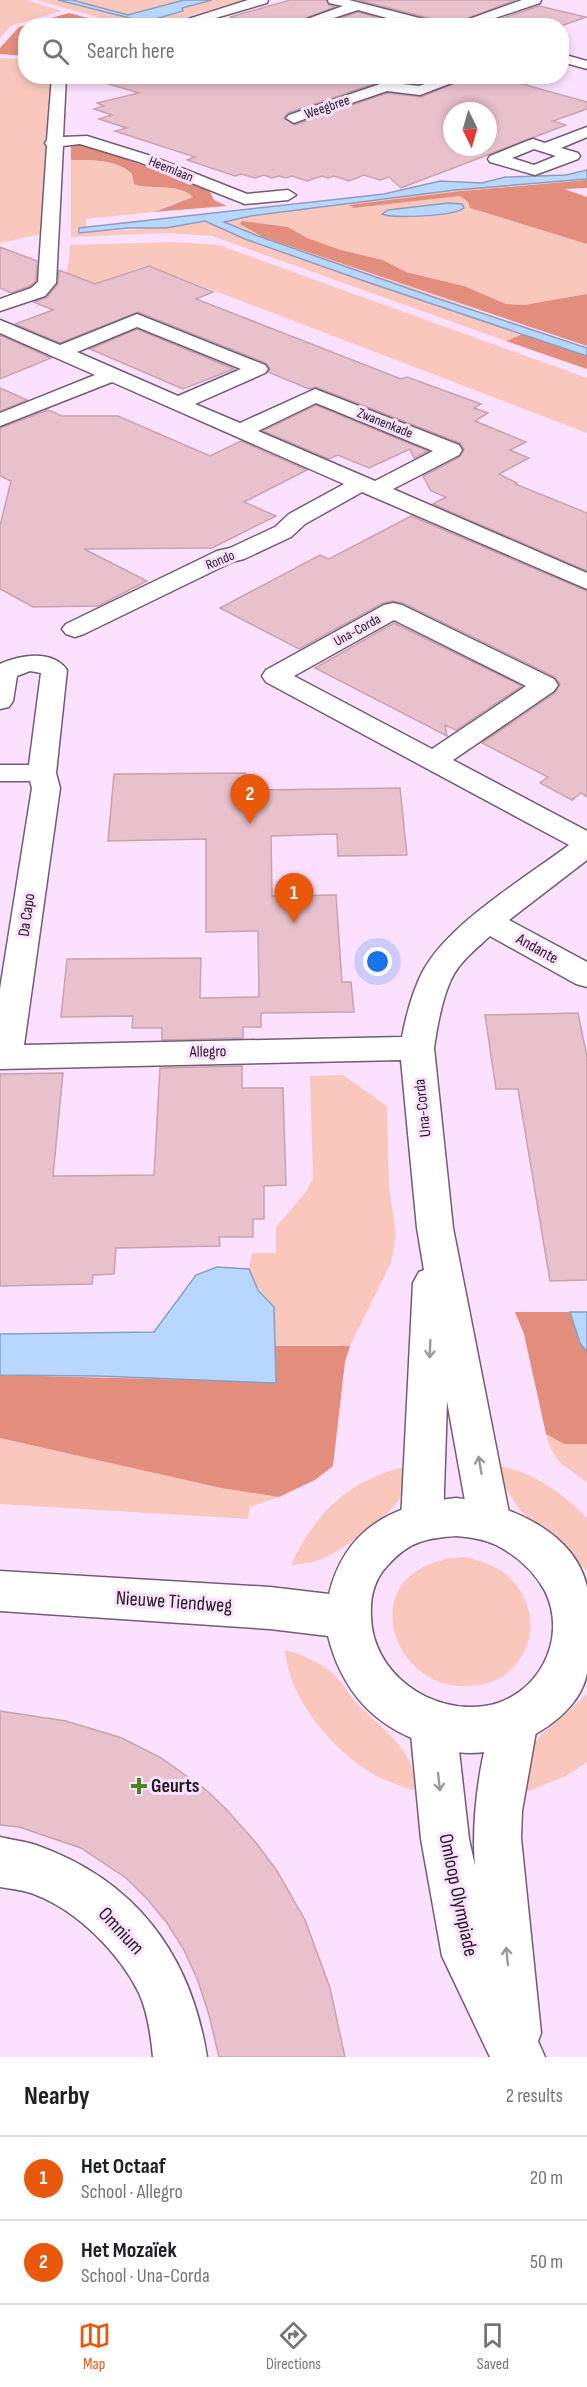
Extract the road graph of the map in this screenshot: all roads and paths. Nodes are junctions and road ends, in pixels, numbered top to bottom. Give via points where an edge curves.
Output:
1 (262, 0) edge
2 (334, 0) edge
3 (535, 0) edge
4 (358, 6) junction
5 (200, 18) edge
6 (320, 18) edge
7 (404, 18) edge
8 (480, 18) edge
9 (569, 60) edge
10 (587, 65) edge
11 (57, 84) edge
12 (440, 84) edge
13 (294, 118) dead end
14 (587, 132) edge
15 (53, 143) junction
16 (545, 148) dead end
17 (288, 195) dead end
18 (0, 305) edge
19 (0, 326) edge
20 (61, 352) junction
21 (112, 375) junction
22 (180, 403) junction
23 (0, 420) edge
24 (241, 431) junction
25 (368, 487) junction
26 (585, 579) edge
27 (75, 629) dead end
28 (0, 701) edge
29 (434, 760) junction
30 (0, 773) edge
31 (42, 773) junction
32 (587, 844) edge
33 (487, 921) junction
34 (587, 976) edge
35 (417, 1048) junction
36 (3, 1057) edge
37 (435, 1228) junction
38 (422, 1521) junction
39 (490, 1523) junction
40 (0, 1591) edge
41 (347, 1617) junction
42 (581, 1628) edge
43 (515, 1720) junction
44 (433, 1724) junction
45 (0, 1862) edge
46 (518, 2056) edge
47 (180, 2057) edge

1 - 5 street
2 - 4 street
3 - 8 street
4 - 6 street
4 - 7 street
9 - 10 street
11 - 15 street
12 - 13 street, Weegbree via 420,91 386,86
14 - 16 street
15 - 17 street, Heemlaan via 81,139 145,159 245,199
15 - 18 street via 47,283 38,292
19 - 20 street
20 - 21 street
20 - 22 street via 137,320 258,369
21 - 22 street
21 - 23 street
22 - 24 street
24 - 25 street
24 - 25 street, Zwanenkade via 315,395 451,450
25 - 26 street
25 - 27 street, Rondo via 297,519 283,532
28 - 31 street, Da Capo via 5,672 23,663 41,663 54,670
29 - 29 street, Una-Corda via 545,685 393,610 275,676
29 - 32 street, Una-Corda
30 - 31 street
31 - 36 street, Da Capo via 46,788
32 - 33 street, Una-Corda
33 - 34 street, Andante
33 - 35 street, Una-Corda via 438,973
35 - 36 street, Allegro
35 - 37 street, Una-Corda
37 -> 38 street, Una-Corda
39 -> 37 street, Una-Corda
38 - 39 street via 456,1517
38 - 41 street via 392,1535 368,1556 353,1584
39 - 42 street via 523,1538 550,1562 568,1593
40 - 41 street, Nieuwe Tiendweg via 270,1608
41 - 44 street via 353,1650 370,1682 398,1707
42 - 43 street via 560,1682 540,1704
43 - 44 street via 474,1730
46 -> 43 street, Omloop Olympiade via 497,1838 498,1811
44 -> 46 street, Omloop Olympiade via 445,1839 468,1956
45 - 47 street, Omnium via 37,1870 85,1894 129,1934 157,1974 178,2034

